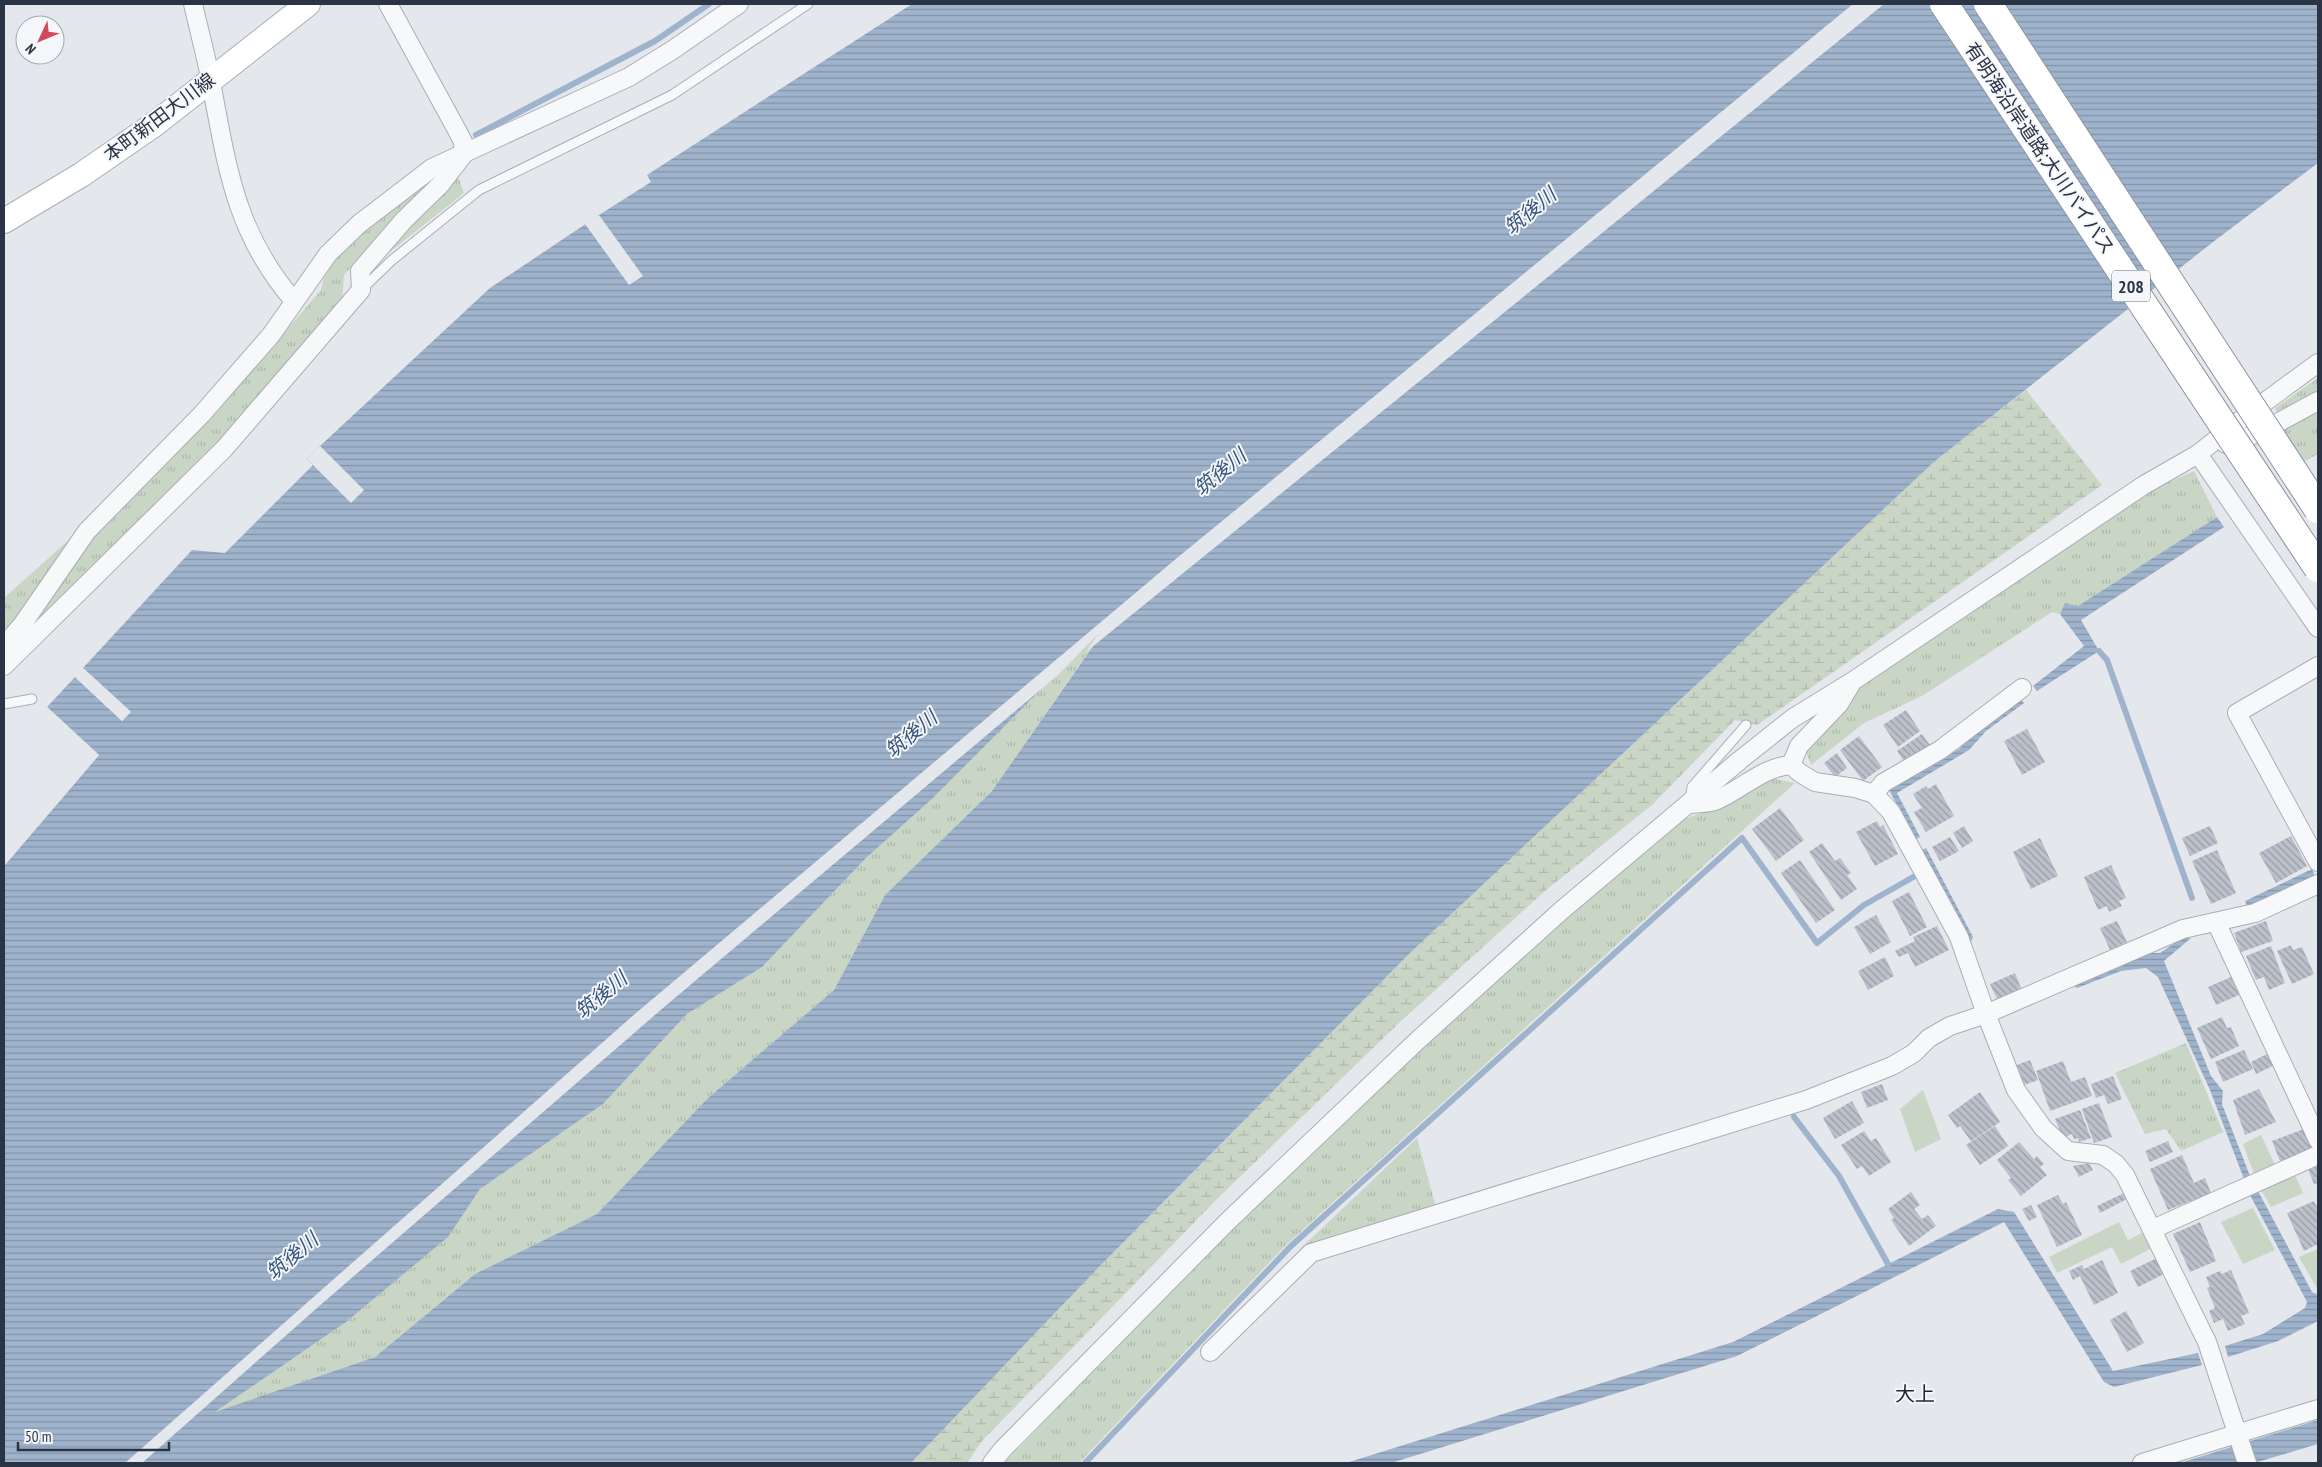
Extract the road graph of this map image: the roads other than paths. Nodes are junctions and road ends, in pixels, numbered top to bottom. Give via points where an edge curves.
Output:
1 (193, 4) edge
2 (308, 4) edge
3 (388, 4) edge
4 (739, 4) edge
5 (808, 4) edge
6 (1944, 4) edge
7 (1988, 4) edge
8 (211, 79) junction
9 (464, 154) junction
10 (4, 221) edge
11 (361, 290) junction
12 (294, 301) junction
13 (2318, 363) edge
14 (2318, 401) edge
15 (2198, 454) junction
16 (2318, 509) edge
17 (2318, 568) edge
18 (2318, 628) edge
19 (4, 646) edge
20 (4, 666) edge
21 (2318, 666) edge
22 (1852, 682) junction
23 (2022, 688) dead end
24 (32, 700) dead end
25 (4, 704) edge
26 (1746, 725) dead end
27 (1791, 765) junction
28 (1874, 794) junction
29 (1689, 804) junction
30 (2318, 862) edge
31 (2318, 884) edge
32 (2216, 922) junction
33 (1986, 1014) junction
34 (2314, 1121) edge
35 (2318, 1140) edge
36 (2318, 1155) edge
37 (2153, 1229) junction
38 (1210, 1352) dead end
39 (2318, 1409) edge
40 (2238, 1433) junction
41 (992, 1463) edge
42 (2142, 1463) edge
43 (2247, 1463) edge

1 - 8 street
2 - 8 main road, 本町新田大川線
3 - 9 street via 458,132
4 - 9 street via 628,77
5 - 11 lane via 672,95 479,190 391,261
6 - 17 highway, 有明海沿岸道路;大川バイパス / 208, bridge
7 - 16 highway, 有明海沿岸道路;大川バイパス / 208, bridge
8 - 10 main road, 本町新田大川線 via 155,124
8 - 12 street via 228,173 246,228 279,284
9 - 11 street via 360,271
9 - 12 street via 432,168 359,224 328,254
11 - 20 street via 224,449
12 - 19 street via 270,335 202,414 87,531
13 - 15 street
14 - 15 street via 2259,433
15 - 18 street
15 - 22 street via 2144,485
21 - 30 street via 2237,713
22 - 27 street via 1839,704 1799,746
22 - 29 street via 1793,718
23 - 28 street via 1940,750 1883,783
24 - 25 lane
26 - 29 lane via 1692,787
27 - 28 street via 1815,782
27 - 29 street via 1763,773 1715,802
28 - 33 street via 1891,812 1959,937
29 - 41 street via 1562,910 1418,1040 1228,1221
31 - 32 street via 2255,913
32 - 33 street via 2183,929
32 - 34 street
33 - 37 street via 2016,1090 2043,1128 2068,1152 2103,1155 2116,1164 2126,1175
33 - 38 street via 1943,1030 1892,1066 1806,1100 1311,1253
34 - 35 street
36 - 37 street
37 - 40 street via 2207,1342
39 - 40 street
40 - 42 street
40 - 43 street

